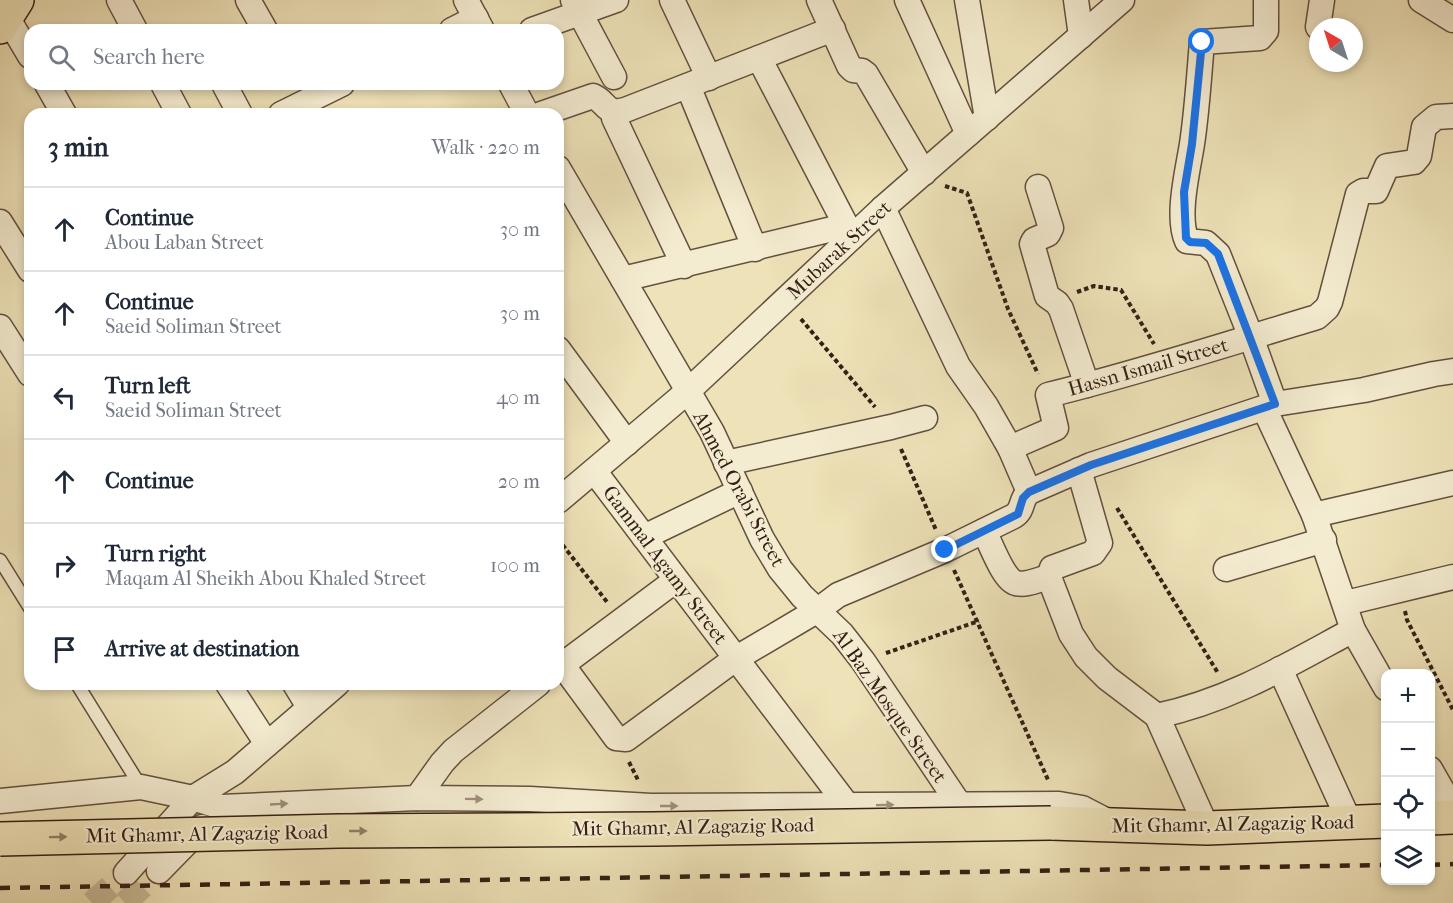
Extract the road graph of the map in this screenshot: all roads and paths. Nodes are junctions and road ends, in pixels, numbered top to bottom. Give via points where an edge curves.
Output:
1 (119, 0) edge
2 (248, 0) edge
3 (616, 0) edge
4 (672, 0) edge
5 (819, 0) edge
6 (907, 0) edge
7 (967, 0) edge
8 (1076, 0) edge
9 (1122, 0) edge
10 (1266, 0) edge
11 (1322, 0) edge
12 (1421, 0) edge
13 (577, 7) edge
14 (8, 15) edge
15 (475, 16) edge
16 (1320, 18) edge
17 (1453, 20) edge
18 (132, 24) edge
19 (262, 24) edge
20 (462, 24) edge
21 (544, 24) edge
22 (833, 29) junction
23 (1081, 36) junction
24 (24, 45) edge
25 (759, 58) junction
26 (614, 77) dead end
27 (698, 82) junction
28 (50, 90) edge
29 (166, 90) edge
30 (227, 90) edge
31 (328, 90) edge
32 (514, 90) edge
33 (305, 100) edge
34 (60, 108) edge
35 (176, 108) edge
36 (237, 108) edge
37 (291, 108) edge
38 (524, 108) edge
39 (558, 108) edge
40 (616, 112) junction
41 (1453, 116) edge
42 (987, 118) junction
43 (968, 134) junction
44 (921, 175) junction
45 (564, 178) edge
46 (1038, 188) dead end
47 (883, 208) junction
48 (0, 222) edge
49 (849, 231) junction
50 (755, 249) junction
51 (24, 260) edge
52 (684, 266) junction
53 (623, 279) junction
54 (785, 300) junction
55 (1053, 301) junction
56 (0, 327) edge
57 (1251, 337) junction
58 (564, 357) edge
59 (1165, 362) junction
60 (24, 365) edge
61 (1453, 371) edge
62 (1087, 385) junction
63 (687, 392) junction
64 (1048, 395) junction
65 (1270, 406) junction
66 (925, 418) dead end
67 (891, 427) junction
68 (627, 444) junction
69 (1011, 448) junction
70 (726, 463) junction
71 (1079, 470) junction
72 (595, 471) junction
73 (1453, 483) edge
74 (740, 491) junction
75 (1029, 492) junction
76 (564, 496) edge
77 (1115, 505) dead end
78 (1314, 515) junction
79 (984, 531) junction
80 (644, 537) junction
81 (1324, 540) junction
82 (564, 547) edge
83 (945, 550) junction
84 (0, 560) edge
85 (1226, 569) dead end
86 (1049, 577) junction
87 (1453, 577) edge
88 (676, 580) junction
89 (1401, 589) junction
90 (24, 598) edge
91 (1346, 603) junction
92 (818, 610) junction
93 (622, 620) junction
94 (979, 621) junction
95 (1353, 630) junction
96 (735, 659) junction
97 (564, 661) edge
98 (863, 661) junction
99 (1280, 669) junction
100 (564, 670) edge
101 (1381, 679) edge
102 (81, 690) edge
103 (232, 690) edge
104 (299, 690) edge
105 (330, 690) edge
106 (530, 690) edge
107 (1231, 694) junction
108 (309, 707) junction
109 (1453, 710) edge
110 (1158, 716) junction
111 (616, 738) junction
112 (267, 744) junction
113 (235, 772) junction
114 (1435, 776) edge
115 (141, 787) junction
116 (193, 798) junction
117 (417, 798) junction
118 (0, 801) edge
119 (959, 804) junction
120 (847, 805) junction
121 (651, 806) junction
122 (221, 807) junction
123 (1453, 809) edge
124 (1055, 814) junction
125 (1453, 817) edge
126 (1435, 818) edge
127 (1381, 821) edge
128 (1350, 823) junction
129 (1207, 828) junction
130 (0, 839) edge
131 (159, 871) tunnel mouth
132 (126, 873) tunnel mouth

1 - 18 street
2 - 19 street
3 - 13 street
4 - 27 street
5 - 22 street
6 - 43 street
7 - 42 street
8 - 23 street
9 - 23 street, Mubarak Street
10 - 57 street via 1266,31 1260,38 1204,41 1184,192 1186,238 1206,243 1218,254
11 - 16 street
12 - 17 street
13 - 21 street
13 - 26 street
14 - 24 street
15 - 20 street
22 - 25 street
22 - 44 street via 850,68 866,74
23 - 42 street, Mubarak Street
25 - 27 street
25 - 49 street
27 - 40 street
27 - 50 street
28 - 34 street
29 - 35 street
30 - 36 street
31 - 33 street
32 - 38 street
33 - 37 street
39 - 40 street via 593,96
40 - 52 street via 614,118
41 - 57 street, Hassn Ismail Street via 1436,117 1424,127 1419,156 1414,162 1389,165 1376,191 1358,194 1327,308 1317,317
42 - 43 street, Mubarak Street
43 - 44 street, Mubarak Street
44 - 47 street, Mubarak Street
44 - 64 path via 967,193 1008,309
45 - 53 street, Ahmed Orabi Street
46 - 55 street via 1051,228 1032,244 1047,296
47 - 49 street, Mubarak Street
47 - 69 street via 958,366
48 - 51 street
49 - 50 street
49 - 54 street, Mubarak Street
50 - 52 street
52 - 53 street
53 - 63 street, Ahmed Orabi Street
54 - 63 street, Mubarak Street
54 - 67 path
55 - 59 path via 1094,286 1121,290
55 - 62 street via 1061,309
56 - 60 street
57 - 59 street, Hassn Ismail Street
57 - 65 street
58 - 68 street
59 - 62 street, Hassn Ismail Street
61 - 65 street
62 - 64 street, Hassn Ismail Street
63 - 68 street, Mubarak Street
63 - 70 street, Ahmed Orabi Street
64 - 69 street via 1056,428
65 - 71 street
65 - 78 street
66 - 67 street
67 - 70 street
67 - 83 path
68 - 72 street, Mubarak Street
69 - 75 street
70 - 74 street, Ahmed Orabi Street
71 - 75 street
71 - 86 street via 1100,543 1093,553 1052,568
72 - 76 street, Mubarak Street
72 - 80 street, Gammal Agamy Street
73 - 78 street
74 - 80 street
74 - 92 street, Ahmed Orabi Street via 780,569
75 - 79 street via 1018,514
77 - 107 path
78 - 81 street
79 - 83 street
79 - 86 street via 1012,581 1017,584
80 - 88 street, Gammal Agamy Street
81 - 85 street
81 - 91 street
82 - 93 path
83 - 92 street via 854,587
83 - 94 path
84 - 90 lane
86 - 110 street via 1071,634 1086,657
87 - 89 street
88 - 93 street
88 - 96 street, Gammal Agamy Street
89 - 91 street
89 - 109 path via 1407,620
91 - 95 street
92 - 96 street
92 - 98 street, Al Baz Mosque Street
93 - 97 street
94 - 98 path
94 - 124 path
95 - 99 street
95 - 101 street
96 - 111 street via 626,739
96 - 120 street, Gammal Agamy Street
98 - 119 street, Al Baz Mosque Street
99 - 107 street
99 - 128 street
100 - 111 street
102 - 115 lane
103 - 112 street
104 - 108 street
105 - 108 street
106 - 117 street via 453,751
107 - 110 street
108 - 112 street
110 - 129 street
111 - 121 path
112 - 113 street
113 - 116 street
113 - 122 street
114 - 123 street
115 - 116 street
115 - 118 street
116 - 122 street
116 - 132 street
117 -> 121 street
122 -> 117 street
120 -> 119 street
119 - 124 street
121 -> 120 street
122 - 131 street
124 - 129 highway, Mit Ghamr, Al Zagazig Road via 1116,826
130 -> 124 highway, Mit Ghamr, Al Zagazig Road, bridge via 654,829
125 - 126 highway
127 - 128 highway, Mit Ghamr, Al Zagazig Road
128 - 129 highway, Mit Ghamr, Al Zagazig Road

